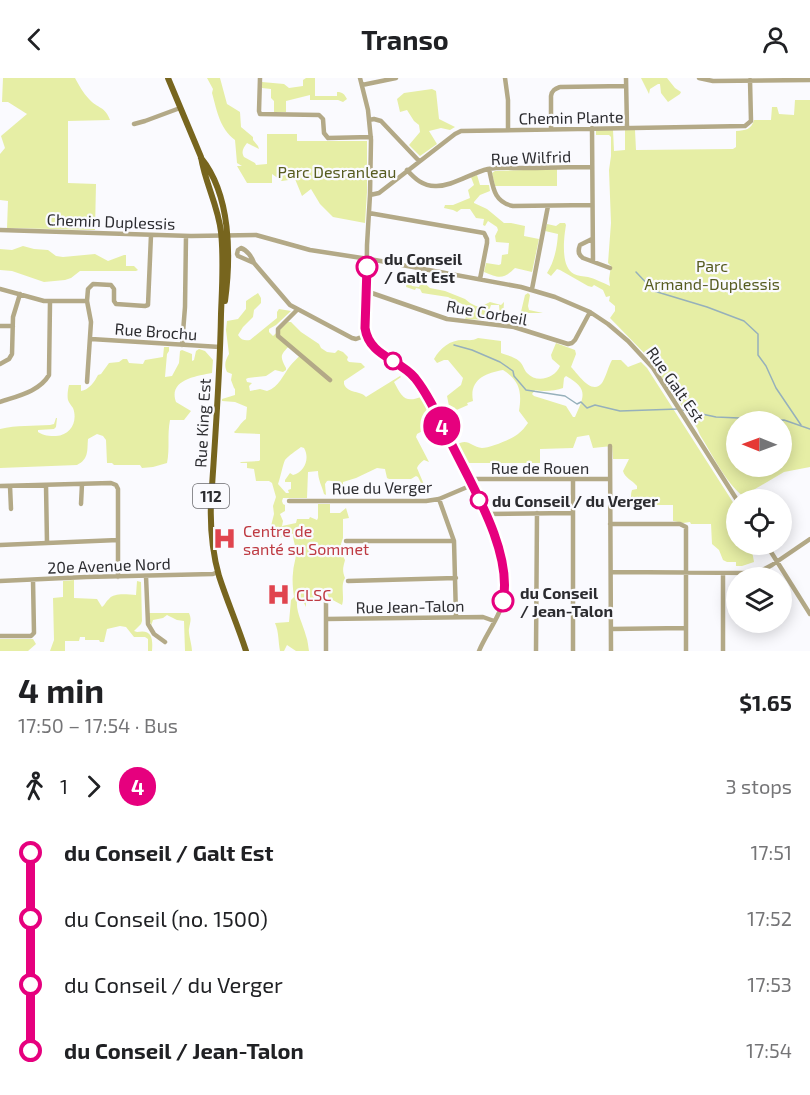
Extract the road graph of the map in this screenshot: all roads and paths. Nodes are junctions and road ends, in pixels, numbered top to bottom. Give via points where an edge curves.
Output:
1 (168, 78) edge
2 (260, 78) edge
3 (360, 78) edge
4 (396, 78) edge
5 (505, 78) edge
6 (626, 78) edge
7 (699, 78) edge
8 (750, 80) junction
9 (810, 80) edge
10 (362, 85) junction
11 (626, 86) junction
12 (180, 108) junction
13 (369, 120) junction
14 (134, 124) dead end
15 (627, 127) junction
16 (592, 128) junction
17 (551, 129) junction
18 (508, 130) junction
19 (371, 137) junction
20 (419, 161) junction
21 (592, 167) junction
22 (489, 169) junction
23 (407, 170) junction
24 (370, 195) junction
25 (592, 205) junction
26 (548, 206) junction
27 (369, 213) junction
28 (0, 230) edge
29 (151, 235) junction
30 (224, 235) junction
31 (186, 236) junction
32 (592, 239) junction
33 (367, 259) junction
34 (593, 261) junction
35 (254, 263) dead end
36 (610, 268) dead end
37 (480, 279) junction
38 (0, 289) edge
39 (532, 290) junction
40 (366, 291) junction
41 (20, 294) junction
42 (87, 301) junction
43 (50, 302) junction
44 (297, 310) junction
45 (590, 312) junction
46 (0, 326) edge
47 (12, 326) junction
48 (367, 335) junction
49 (91, 339) junction
50 (182, 345) junction
51 (220, 347) junction
52 (0, 363) edge
53 (330, 380) dead end
54 (87, 382) dead end
55 (0, 402) edge
56 (610, 446) dead end
57 (573, 479) junction
58 (610, 479) junction
59 (471, 482) junction
60 (82, 484) junction
61 (46, 485) junction
62 (0, 486) edge
63 (10, 486) junction
64 (730, 489) edge
65 (439, 499) junction
66 (289, 501) dead end
67 (81, 504) dead end
68 (11, 509) dead end
69 (537, 513) junction
70 (573, 513) junction
71 (486, 514) junction
72 (610, 524) junction
73 (810, 539) edge
74 (118, 540) junction
75 (346, 541) dead end
76 (454, 541) junction
77 (46, 543) junction
78 (0, 545) edge
79 (772, 555) edge
80 (776, 562) junction
81 (218, 572) junction
82 (611, 572) junction
83 (686, 573) junction
84 (723, 573) junction
85 (146, 576) junction
86 (118, 577) junction
87 (456, 578) junction
88 (33, 580) junction
89 (0, 581) edge
90 (348, 581) dead end
91 (326, 600) dead end
92 (810, 614) edge
93 (456, 617) junction
94 (326, 619) junction
95 (494, 621) junction
96 (686, 628) junction
97 (611, 629) junction
98 (0, 636) edge
99 (165, 642) dead end
100 (246, 651) edge
101 (326, 651) edge
102 (479, 651) edge
103 (536, 651) edge
104 (573, 651) edge
105 (611, 651) edge
106 (686, 651) edge
107 (723, 651) edge

1 - 12 main road, Rue King Est / 112
2 - 19 street via 260,114 319,115 326,136
3 - 10 street
4 - 10 street
5 - 18 street
6 - 11 street
7 - 8 street
8 - 9 street
8 - 15 street, Chemin Plante via 751,121 747,125
10 - 13 street
11 - 15 street
11 - 17 street via 555,89 551,96
12 - 14 street
12 - 30 main road, Rue King Est / 112 via 218,191 224,212
13 - 19 street
13 - 20 street via 381,121
15 - 16 street, Chemin Plante
16 - 17 street, Chemin Plante
16 - 21 street
17 - 18 street, Chemin Plante
18 - 20 street, Chemin Plante via 458,132
19 - 24 street
20 - 23 street, Chemin Plante
21 - 22 street, Rue Wilfrid
21 - 25 street
22 - 23 street, Rue Wilfrid via 439,186 423,183
22 - 26 street via 501,201 513,206
23 - 24 street, Chemin Plante via 379,193
24 - 27 street
25 - 26 street
25 - 32 street
26 - 39 street
27 - 33 street
27 - 37 street via 484,233 487,243
28 - 29 street, Chemin Duplessis
29 - 31 street, Chemin Duplessis
29 - 42 street via 148,305 116,304 114,289 107,284 91,285
30 - 31 street, Chemin Duplessis
30 - 33 street, Rue Galt Est via 256,235
30 - 51 main road, Rue King Est / 112 via 228,282
31 - 50 street
32 - 34 street
32 - 34 street via 580,245 579,250 581,257
33 - 37 street, Rue Galt Est
33 - 40 street
34 - 36 street
35 - 44 street
37 - 39 street, Rue Galt Est
38 - 41 street
39 - 45 street, Rue Galt Est
40 - 45 street, Rue Corbeil via 447,319 514,327 567,344 575,340
40 - 48 street
41 - 43 street
41 - 47 street
42 - 43 street
42 - 49 street
43 - 55 street via 49,375 39,387
44 - 48 street via 354,339
44 - 53 street via 278,328 277,334
45 - 64 street, Rue Galt Est via 628,340 652,368
46 - 47 street
47 - 52 street via 12,354
48 - 59 street via 375,349 418,382
49 - 50 street, Rue Brochu
49 - 54 street
50 - 51 street, Rue Brochu
51 - 81 main road, Rue King Est / 112 via 210,512
56 - 58 street
57 - 58 street, Rue de Rouen
57 - 59 street, Rue de Rouen
57 - 70 street
58 - 72 street
59 - 65 street, Rue du Verger
59 - 71 street
60 - 61 street
60 - 67 street
60 - 74 street via 116,485
61 - 63 street
61 - 77 street
62 - 63 street
63 - 68 street
65 - 66 street, Rue du Verger
65 - 76 street
69 - 70 street
69 - 71 street
69 - 103 street
70 - 104 street
71 - 95 street via 505,579 503,601
72 - 82 street
72 - 83 street via 685,525
73 - 80 street
74 - 77 street
74 - 86 street
75 - 76 street
76 - 87 street
77 - 78 street
79 - 80 street
80 - 84 street via 757,573
80 - 92 street
81 - 85 street, 20e Avenue Nord
81 - 100 main road, Rue King Est / 112
82 - 83 street
82 - 97 street
83 - 84 street
83 - 96 street
84 - 107 street
85 - 86 street, 20e Avenue Nord
85 - 99 street via 148,624
86 - 88 street, 20e Avenue Nord
87 - 90 street
87 - 93 street
88 - 89 street, 20e Avenue Nord
88 - 98 street via 34,633
91 - 94 street
93 - 94 street, Rue Jean-Talon
93 - 95 street, Rue Jean-Talon
94 - 101 street
95 - 102 street
96 - 97 street
96 - 106 street
97 - 105 street

